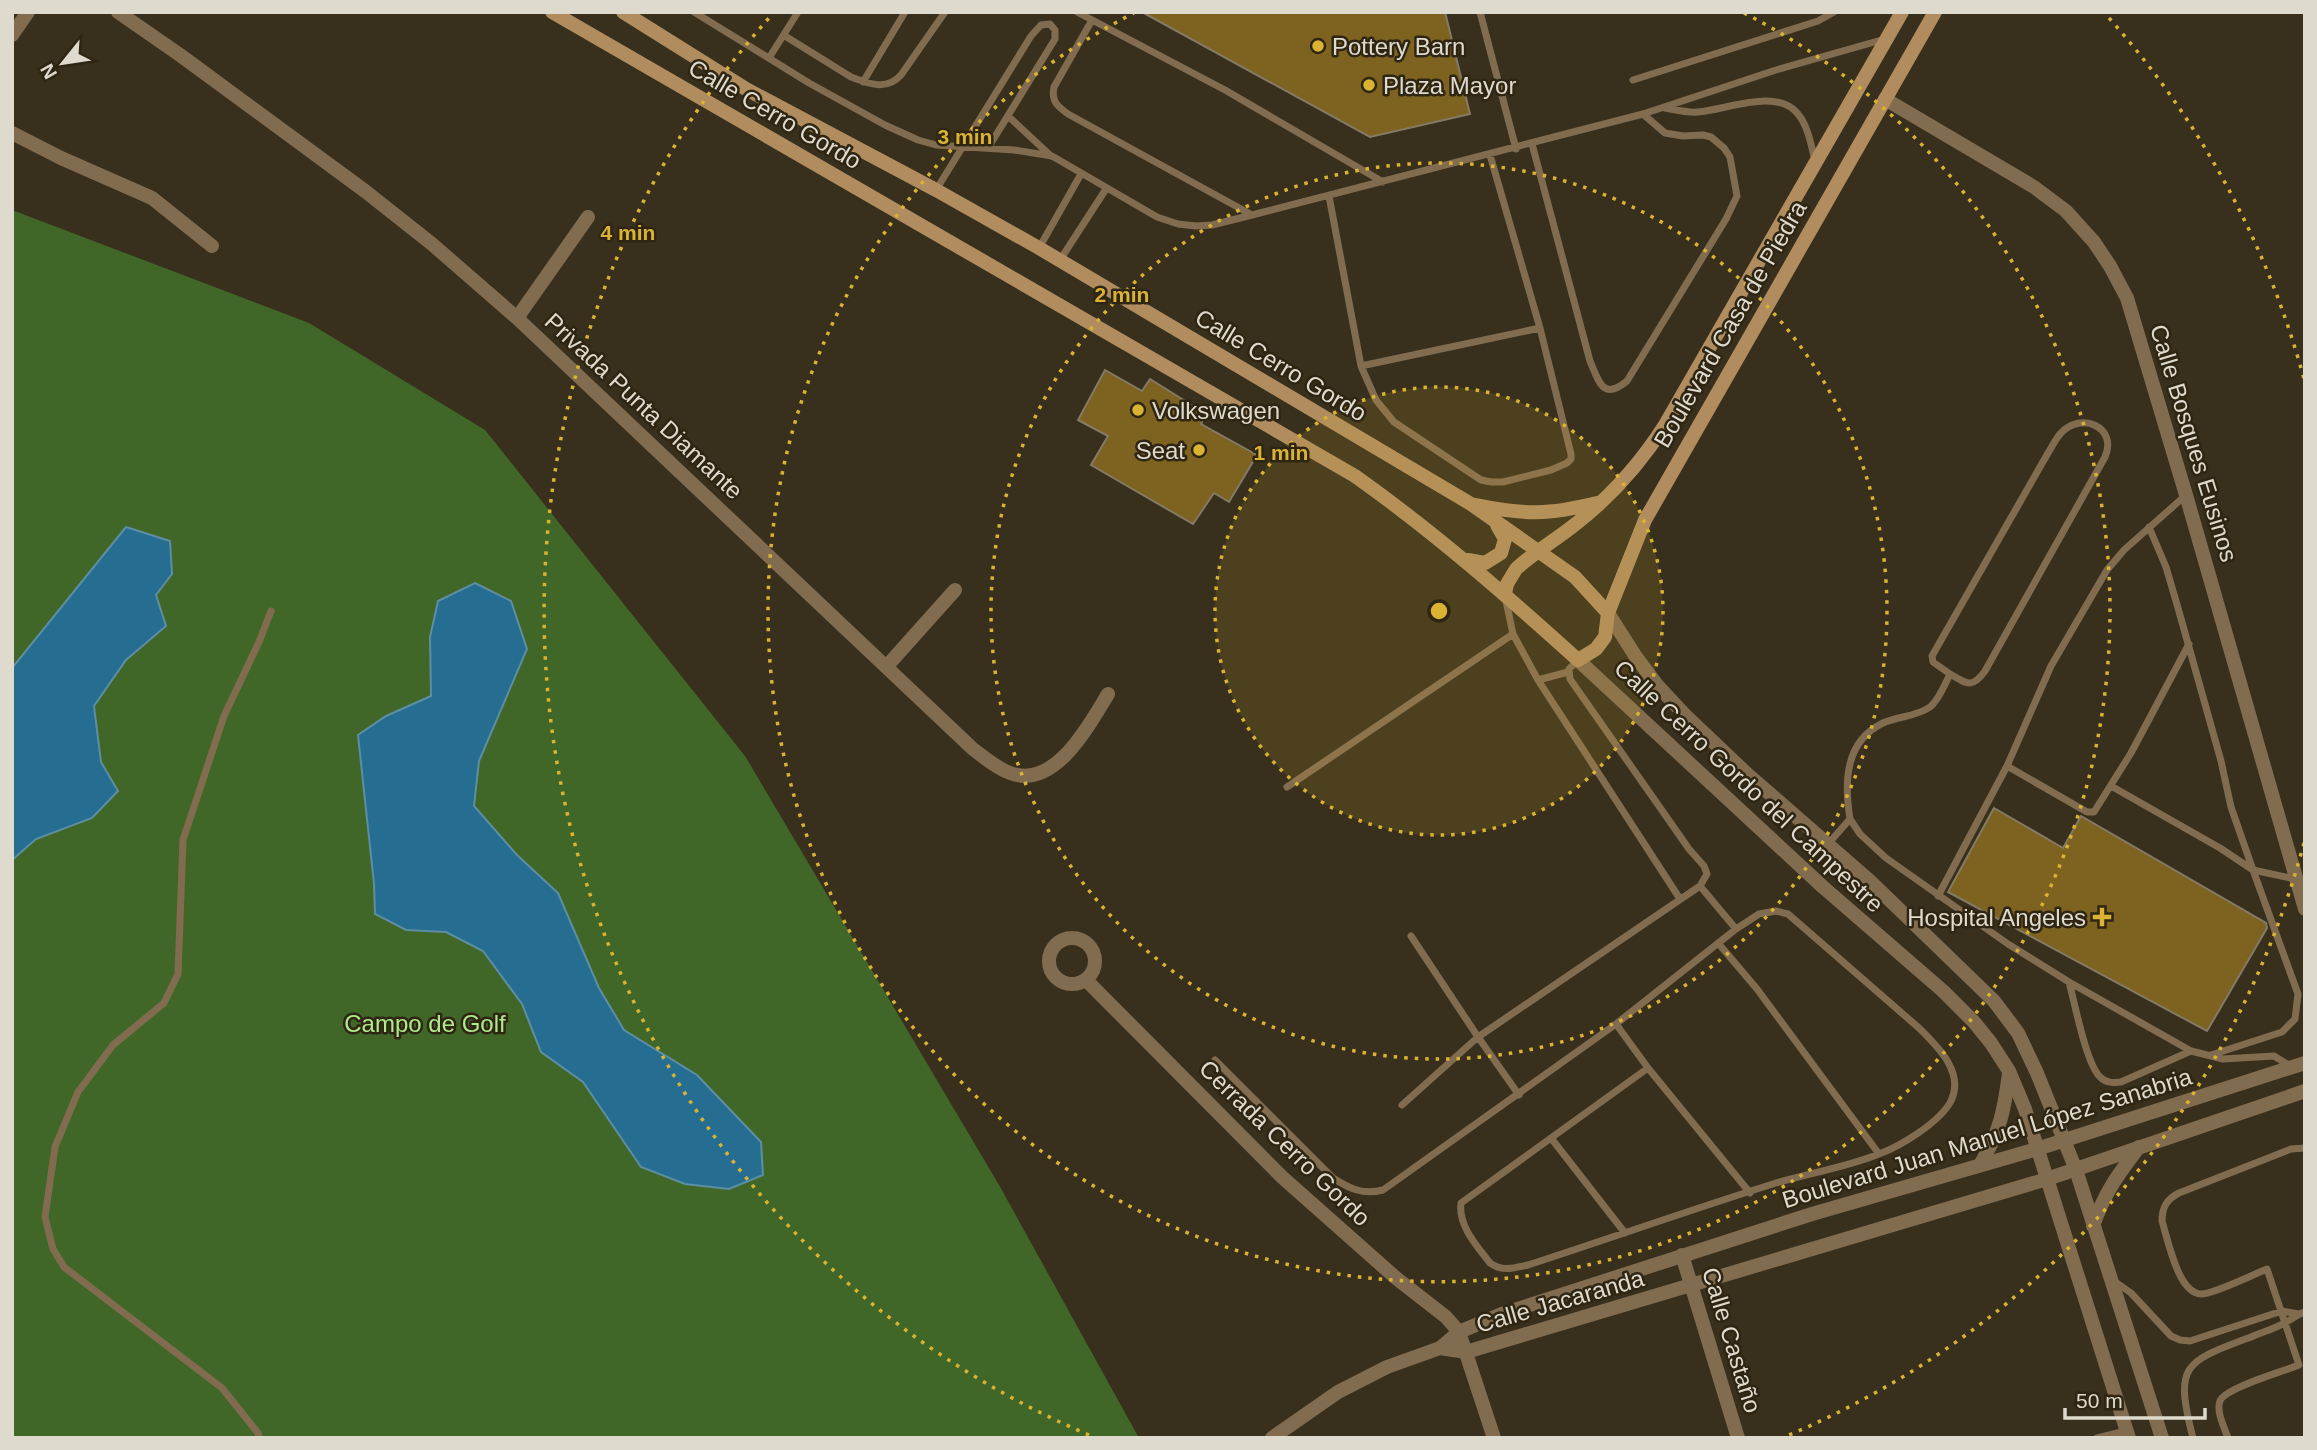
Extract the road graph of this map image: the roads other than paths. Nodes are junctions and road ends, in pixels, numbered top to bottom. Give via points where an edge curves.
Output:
1 (118, 12) edge
2 (552, 12) edge
3 (623, 12) edge
4 (694, 12) edge
5 (799, 12) edge
6 (905, 12) edge
7 (945, 12) edge
8 (1077, 12) edge
9 (1480, 12) edge
10 (1834, 12) edge
11 (1902, 12) edge
12 (1935, 12) edge
13 (20, 20) edge
14 (1092, 20) junction
15 (12, 35) edge
16 (785, 36) junction
17 (1886, 38) junction
18 (769, 58) junction
19 (1633, 80) dead end
20 (863, 82) junction
21 (1885, 99) junction
22 (1665, 107) junction
23 (1643, 114) junction
24 (1007, 117) junction
25 (12, 132) edge
26 (1532, 144) junction
27 (964, 148) junction
28 (988, 148) junction
29 (1516, 149) junction
30 (1490, 155) junction
31 (1052, 156) junction
32 (1816, 162) junction
33 (1081, 174) junction
34 (1383, 182) junction
35 (1106, 189) junction
36 (936, 190) junction
37 (1329, 196) junction
38 (1252, 215) junction
39 (588, 216) dead end
40 (212, 247) dead end
41 (1038, 248) junction
42 (1060, 261) junction
43 (517, 318) junction
44 (1541, 328) junction
45 (1361, 366) junction
46 (2186, 495) junction
47 (1602, 502) junction
48 (1471, 504) junction
49 (1494, 520) junction
50 (2149, 527) junction
51 (1539, 552) junction
52 (1460, 556) junction
53 (956, 590) dead end
54 (1504, 594) junction
55 (271, 611) dead end
56 (1608, 613) junction
57 (1513, 634) junction
58 (2189, 644) junction
59 (1578, 660) junction
60 (887, 666) junction
61 (1568, 672) junction
62 (1950, 674) junction
63 (1538, 680) junction
64 (1108, 694) dead end
65 (2007, 766) junction
66 (2111, 786) junction
67 (1287, 787) dead end
68 (1850, 819) junction
69 (1828, 844) junction
70 (2253, 870) junction
71 (2295, 879) junction
72 (1700, 886) junction
73 (1938, 896) junction
74 (1680, 899) junction
75 (2305, 909) edge
76 (1736, 929) junction
77 (1411, 936) dead end
78 (1718, 943) junction
79 (1086, 980) dead end
80 (2069, 982) junction
81 (1615, 1024) junction
82 (1478, 1037) junction
83 (2191, 1051) junction
84 (2207, 1057) junction
85 (1216, 1060) dead end
86 (2299, 1065) edge
87 (1648, 1068) junction
88 (2009, 1071) junction
89 (2305, 1091) edge
90 (1519, 1095) junction
91 (1402, 1105) dead end
92 (1550, 1138) junction
93 (2064, 1139) junction
94 (2138, 1147) junction
95 (2305, 1148) edge
96 (2037, 1149) junction
97 (1879, 1154) junction
98 (1980, 1165) junction
99 (2076, 1170) junction
100 (2047, 1179) junction
101 (1750, 1193) junction
102 (2093, 1226) junction
103 (1625, 1233) junction
104 (1682, 1255) junction
105 (2112, 1279) junction
106 (1692, 1286) junction
107 (2282, 1311) junction
108 (2302, 1313) edge
109 (2285, 1323) junction
110 (1459, 1332) junction
111 (1440, 1348) junction
112 (1466, 1352) junction
113 (2128, 1434) edge
114 (259, 1438) edge
115 (1272, 1438) edge
116 (1494, 1438) edge
117 (1738, 1438) edge
118 (2097, 1438) edge
119 (2162, 1438) edge
120 (2193, 1438) edge
121 (2228, 1438) edge

1 - 43 street, Privada Punta Diamante via 365,191
2 - 52 main road, Calle Cerro Gordo via 1355,476
3 - 36 main road, Calle Cerro Gordo via 746,89
4 - 18 lane
5 - 16 lane
6 - 20 lane
7 - 20 lane via 895,82 880,86
8 - 14 lane
9 - 29 lane
10 - 19 lane
11 - 17 main road, Boulevard Casa de Piedra
12 - 21 main road, Boulevard Casa de Piedra
13 - 15 street
14 - 34 lane via 1225,90
14 - 38 lane via 1054,87 1055,103
16 - 18 lane
16 - 20 lane
17 - 22 lane
17 - 32 main road, Boulevard Casa de Piedra
18 - 27 lane via 896,130 918,140
21 - 46 street, Calle Bosques Eusinos via 2034,187 2066,211 2094,242 2127,298
21 - 56 main road, Boulevard Casa de Piedra via 1644,520
22 - 23 lane
22 - 32 lane via 1699,112 1779,102 1798,113
23 - 26 lane
23 - 26 lane via 1665,133 1703,135 1718,142 1730,157 1737,195 1727,219 1627,381 1617,389 1604,388 1590,361
24 - 27 lane via 1055,39 1049,24 1041,25 1031,36
24 - 28 lane
24 - 31 lane
25 - 40 street via 152,198
26 - 29 lane
27 - 28 lane
27 - 36 lane
28 - 31 lane
29 - 30 lane
30 - 34 lane
30 - 44 lane
31 - 33 lane
32 - 47 main road, Boulevard Casa de Piedra via 1665,425 1627,478
33 - 35 lane
33 - 41 lane
34 - 37 lane
35 - 38 lane via 1178,224 1212,225
35 - 42 lane
36 - 41 main road, Calle Cerro Gordo
37 - 38 lane
37 - 45 lane
39 - 43 street
41 - 42 main road, Calle Cerro Gordo
42 - 48 main road, Calle Cerro Gordo
43 - 60 street, Privada Punta Diamante
44 - 45 lane
44 - 45 lane via 1570,459 1560,467 1503,482 1481,480 1394,422 1376,400
46 - 50 lane
46 - 71 street, Calle Bosques Eusinos
47 - 48 main road via 1530,513
47 - 51 main road, Boulevard Casa de Piedra
48 - 49 main road, Calle Cerro Gordo
49 - 51 main road, Calle Cerro Gordo
49 - 52 main road via 1505,540 1501,553 1480,564
50 - 58 lane
50 - 65 lane via 2106,570 2051,666
51 - 54 main road, Boulevard Casa de Piedra via 1516,569
51 - 56 main road, Calle Cerro Gordo via 1576,577
52 - 54 main road, Calle Cerro Gordo
53 - 60 street
54 - 57 lane
54 - 59 main road, Calle Cerro Gordo del Campestre
55 - 114 lane via 224,716 183,840 178,975 164,1003 113,1045 78,1092 55,1147 45,1217 53,1249 64,1267 222,1388
56 - 59 main road, Boulevard Casa de Piedra via 1601,643
56 - 69 street, Calle Cerro Gordo del Campestre via 1657,685 1684,714
57 - 63 lane
57 - 67 lane
58 - 66 lane
58 - 70 lane via 2231,807
59 - 61 lane
59 - 88 street, Calle Cerro Gordo del Campestre via 1823,887 1943,991 1974,1022
60 - 64 street, Privada Punta Diamante via 973,749 1012,774 1028,776 1057,764 1084,733
61 - 63 lane
61 - 72 lane via 1704,866 1706,878
62 - 62 lane via 1933,662 1932,656 2048,453 2061,432 2075,424 2098,426 2109,448 2105,457 1985,671 1971,684
62 - 68 lane via 1929,708 1884,723 1858,743 1846,779
63 - 74 lane
65 - 66 lane via 2087,812 2094,812
65 - 73 lane
66 - 70 lane
68 - 69 lane
68 - 73 lane via 1871,845
69 - 93 street, Calle Cerro Gordo del Campestre via 1994,1001 2018,1033
70 - 71 lane
70 - 84 lane via 2298,995 2295,1019 2287,1029 2268,1038
71 - 75 street, Calle Bosques Eusinos
72 - 74 lane
72 - 76 lane
73 - 80 lane
74 - 82 lane
76 - 78 lane
76 - 97 lane via 1759,914 1788,914 1919,1028 1950,1066 1954,1075 1950,1102 1920,1132
77 - 82 lane
78 - 81 lane
78 - 97 lane
79 - 110 street, Cerrada Cerro Gordo via 1282,1177
80 - 83 lane
80 - 83 lane via 2089,1055 2101,1079 2121,1082
81 - 87 lane
81 - 90 lane
82 - 90 lane
82 - 91 lane
83 - 84 lane
84 - 86 lane via 2274,1056
85 - 90 lane via 1333,1178 1349,1189 1371,1193 1383,1190
86 - 93 street, Boulevard Juan Manuel López Sanabria
87 - 92 lane
87 - 101 lane
88 - 96 street, Calle Cerro Gordo del Campestre
88 - 98 street via 2002,1122
89 - 94 street
92 - 103 lane
92 - 103 lane via 1461,1203 1464,1226 1490,1263 1508,1270
93 - 96 street, Boulevard Juan Manuel López Sanabria
93 - 99 street, Calle Cerro Gordo del Campestre
94 - 99 street
94 - 102 street via 2104,1196
95 - 107 lane via 2291,1149 2179,1193 2169,1198 2162,1213 2180,1275 2191,1292 2204,1294 2267,1269
96 - 98 street, Boulevard Juan Manuel López Sanabria
96 - 100 street, Calle Cerro Gordo del Campestre
97 - 101 lane
98 - 104 street, Boulevard Juan Manuel López Sanabria
99 - 100 street
99 - 102 street, Calle Cerro Gordo del Campestre
100 - 106 street
100 - 113 street, Calle Cerro Gordo del Campestre
101 - 103 lane
102 - 105 street, Calle Cerro Gordo del Campestre
104 - 106 street, Calle Castaño
104 - 110 street, Calle Jacaranda
105 - 107 lane via 2180,1340 2201,1339
105 - 119 street, Calle Cerro Gordo del Campestre
106 - 112 street, Calle Jacaranda
106 - 117 street, Calle Castaño
107 - 108 lane
107 - 109 lane
108 - 109 lane
109 - 120 lane via 2205,1354 2192,1364 2183,1394
109 - 121 lane via 2299,1365 2223,1395 2220,1413
110 - 111 street, Calle Jacaranda
110 - 112 street
111 - 112 street, Calle Jacaranda
111 - 115 street, Calle Jacaranda via 1387,1367 1338,1392
112 - 116 street
113 - 118 lane

